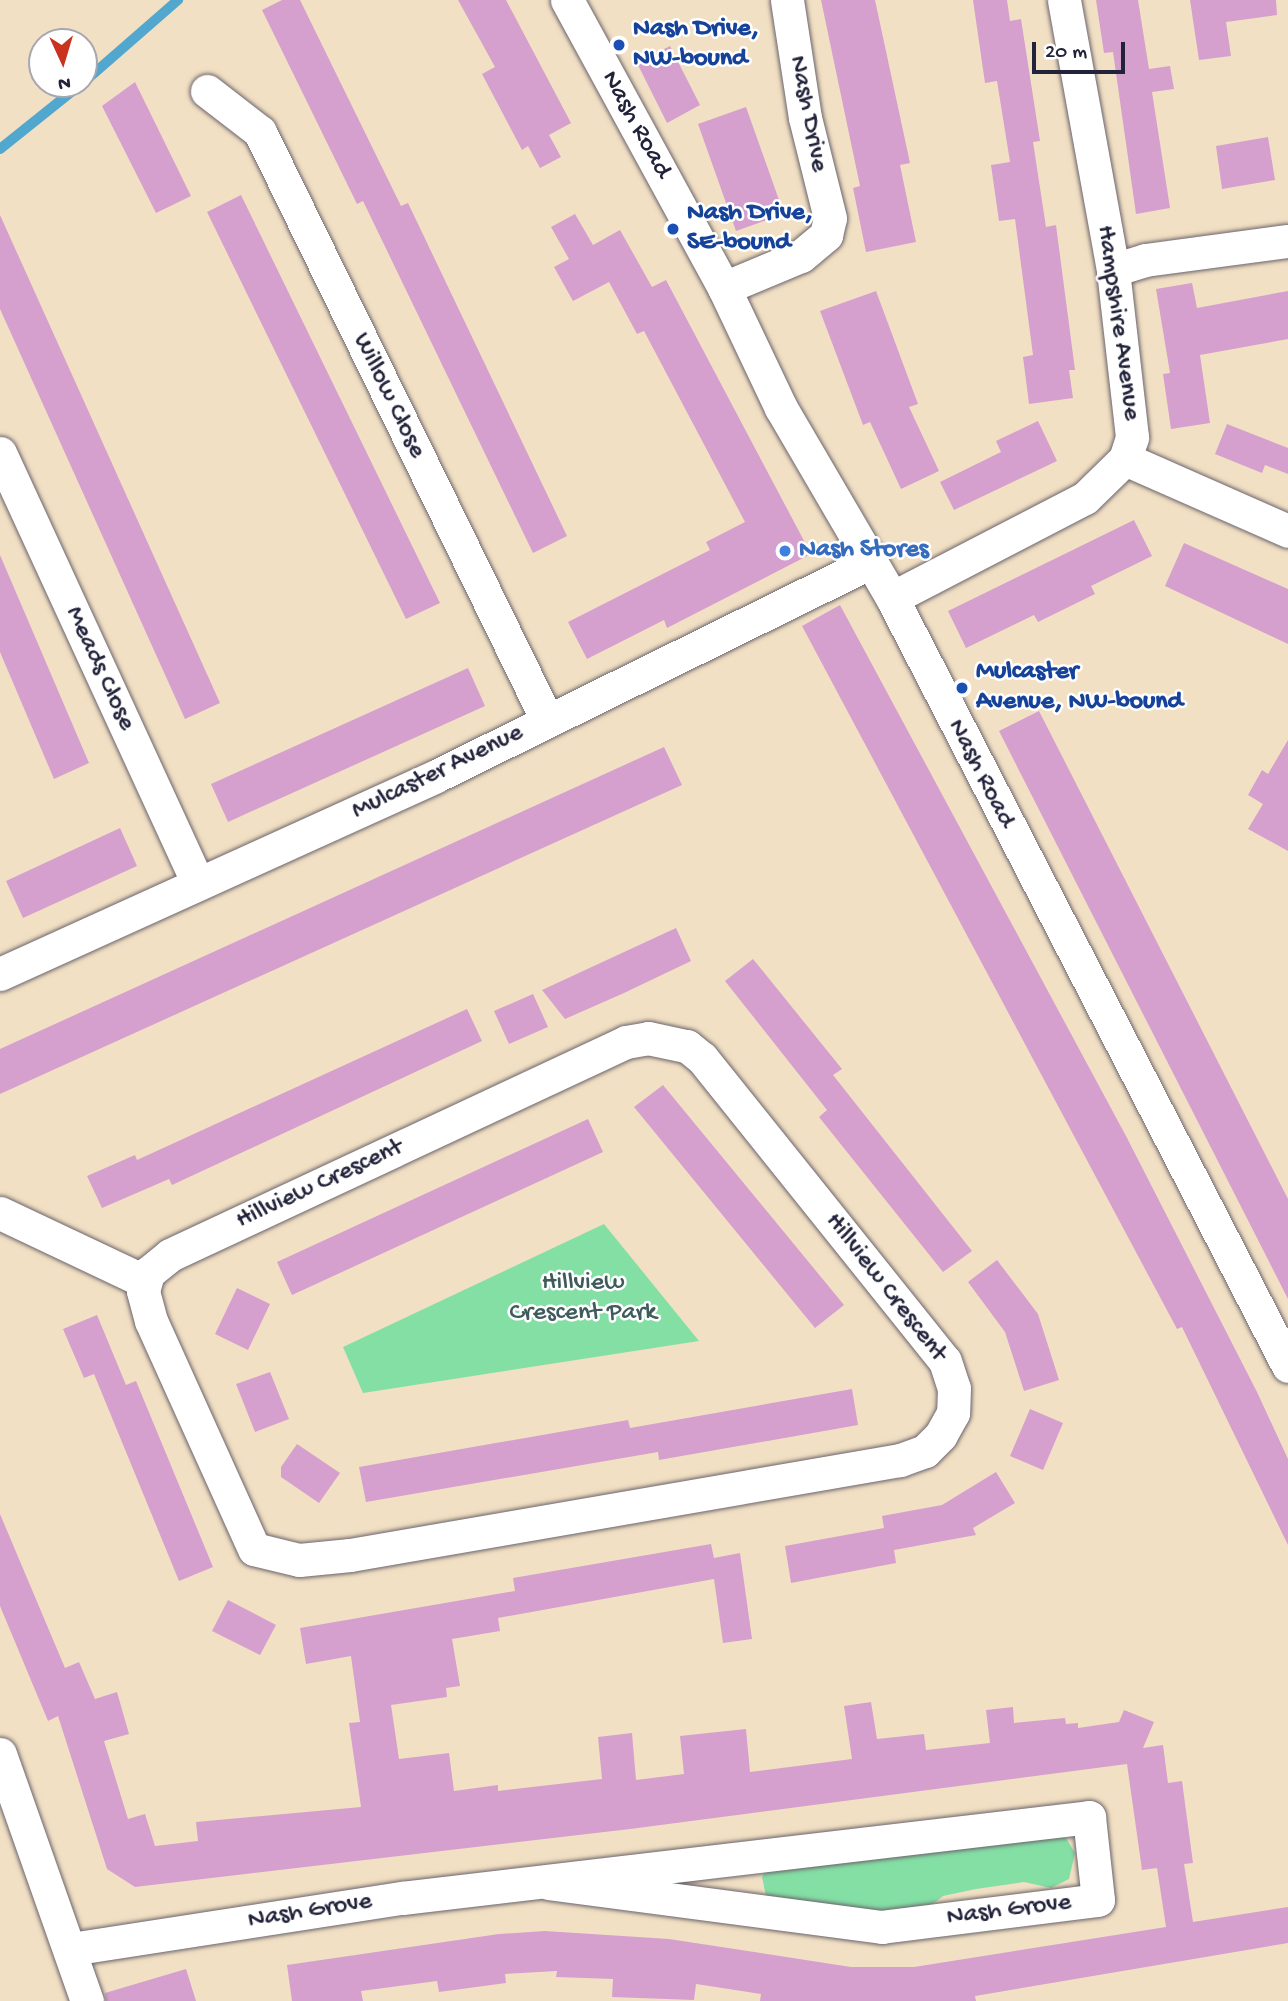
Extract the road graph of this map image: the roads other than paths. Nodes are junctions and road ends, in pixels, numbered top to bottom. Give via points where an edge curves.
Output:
1 (567, 0) edge
2 (787, 0) edge
3 (1064, 0) edge
4 (207, 91) dead end
5 (1288, 241) edge
6 (1113, 270) junction
7 (724, 288) junction
8 (0, 453) edge
9 (1125, 460) junction
10 (1288, 531) edge
11 (870, 562) junction
12 (892, 598) junction
13 (547, 720) junction
14 (198, 884) junction
15 (0, 974) edge
16 (0, 1213) edge
17 (144, 1281) junction
18 (1288, 1366) edge
19 (0, 1754) edge
20 (549, 1883) junction
21 (71, 1949) junction
22 (87, 2001) edge

1 - 7 street, Nash Road
2 - 7 street, Nash Drive via 805,118 830,218 826,235 800,256
3 - 6 street, Hampshire Avenue
4 - 13 street, Willow Close via 260,132
5 - 6 street via 1145,260
6 - 9 street, Hampshire Avenue via 1131,400 1132,437
7 - 11 street, Nash Road via 781,408
8 - 14 street, Meads Close
9 - 10 street
9 - 12 street, Hampshire Avenue via 1085,498
11 - 12 street, Nash Road
11 - 13 street, Mulcaster Avenue
12 - 18 street, Nash Road
13 - 14 street, Mulcaster Avenue
14 - 15 street, Mulcaster Avenue
16 - 17 street
17 - 17 street, Hillview Crescent via 151,1321 254,1549 275,1557 350,1555 900,1460 925,1451 953,1413 954,1388 945,1361 702,1058 668,1039 626,1042 170,1255
19 - 21 street
20 - 20 street, Nash Grove via 1089,1817 1098,1900 882,1927
20 - 21 street, Nash Grove via 402,1898
21 - 22 street

